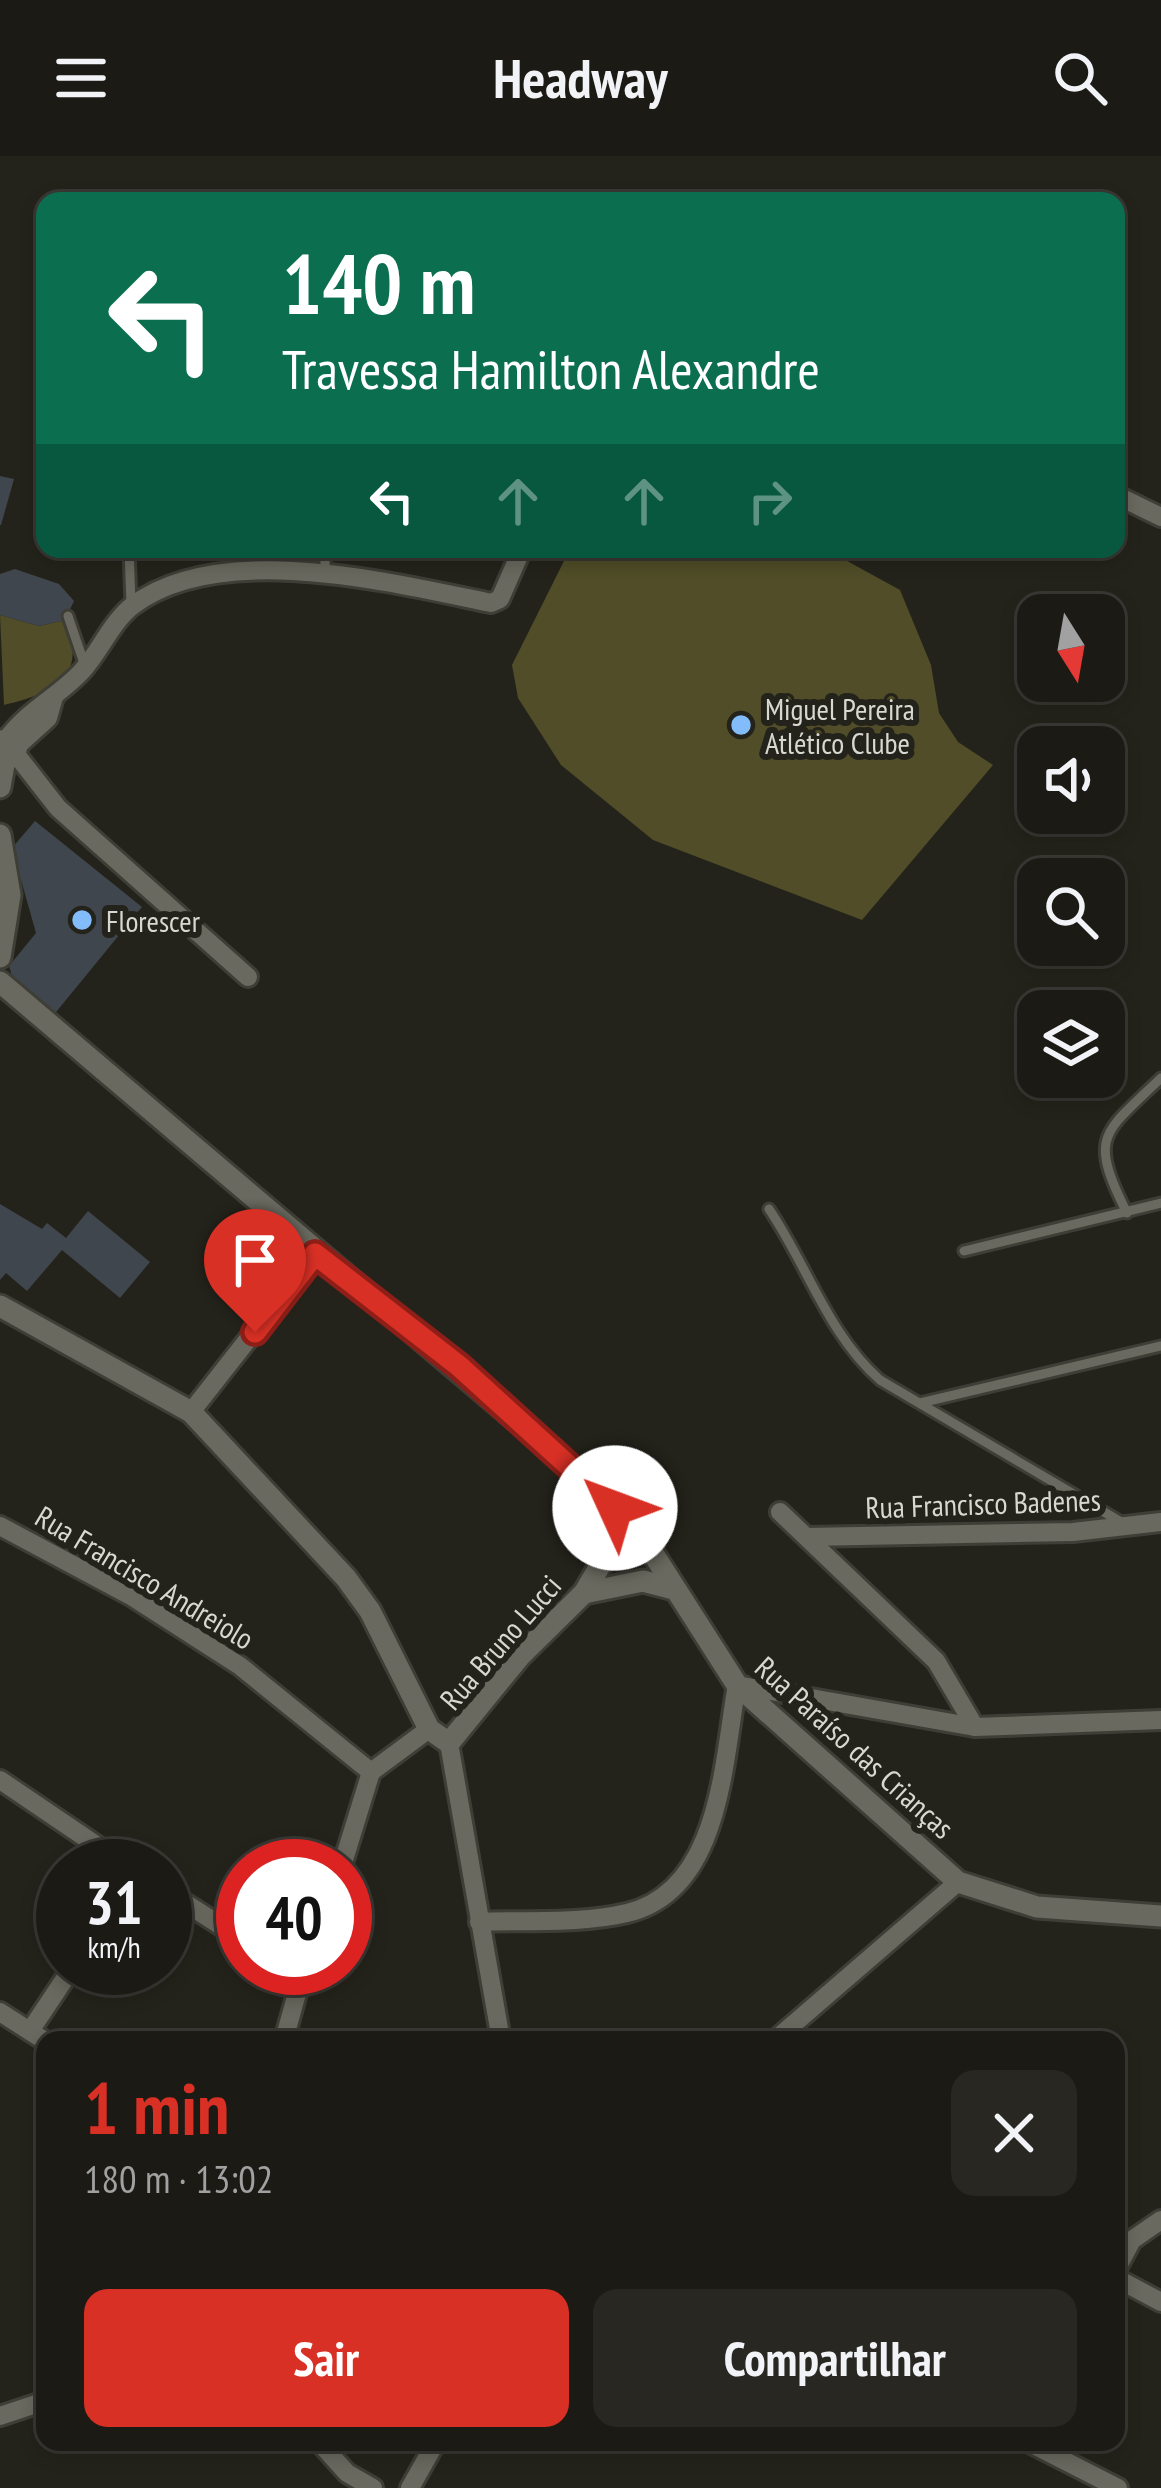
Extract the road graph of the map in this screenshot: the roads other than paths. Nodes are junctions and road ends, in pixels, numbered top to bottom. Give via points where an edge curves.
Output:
1 (1152, 512) edge
2 (1161, 536) edge
3 (129, 558) edge
4 (325, 558) edge
5 (518, 558) edge
6 (325, 573) junction
7 (132, 606) junction
8 (68, 616) dead end
9 (84, 668) junction
10 (6, 747) edge
11 (0, 788) edge
12 (0, 835) edge
13 (0, 957) edge
14 (248, 976) dead end
15 (0, 982) edge
16 (1161, 1078) edge
17 (1161, 1203) edge
18 (770, 1209) dead end
19 (1127, 1213) junction
20 (964, 1251) dead end
21 (315, 1254) junction
22 (0, 1306) edge
23 (1161, 1346) edge
24 (920, 1403) junction
25 (191, 1412) junction
26 (594, 1486) junction
27 (781, 1512) dead end
28 (1161, 1522) edge
29 (0, 1526) edge
30 (1131, 1527) junction
31 (807, 1537) junction
32 (674, 1589) junction
33 (584, 1593) junction
34 (737, 1685) junction
35 (1161, 1720) edge
36 (975, 1726) junction
37 (429, 1729) junction
38 (449, 1743) junction
39 (371, 1772) junction
40 (0, 1780) edge
41 (87, 1839) edge
42 (350, 1839) edge
43 (958, 1882) junction
44 (1161, 1916) edge
45 (479, 1922) junction
46 (58, 1995) edge
47 (292, 1995) edge
48 (0, 2012) edge
49 (40, 2031) edge
50 (286, 2031) edge
51 (499, 2031) edge
52 (785, 2031) edge
53 (36, 2035) edge
54 (1161, 2219) edge
55 (1125, 2255) edge
56 (1125, 2280) edge
57 (1161, 2302) edge
58 (36, 2404) edge
59 (0, 2416) edge
60 (327, 2451) edge
61 (431, 2451) edge
62 (1049, 2451) edge
63 (374, 2488) edge
64 (410, 2488) edge
65 (1118, 2488) edge

1 - 2 street
3 - 7 lane
4 - 6 lane
5 - 6 street via 491,603
6 - 7 street via 188,580
7 - 9 street
8 - 9 lane
9 - 10 street via 53,698 47,718
10 - 11 street
10 - 14 street via 94,853
12 - 13 street via 10,895
15 - 21 street
16 - 19 lane via 1103,1145
17 - 19 lane
18 - 24 lane via 853,1356
19 - 20 lane
21 - 25 street
21 - 26 street
22 - 25 street
23 - 24 lane
24 - 30 lane
25 - 37 street via 346,1577
26 - 32 street, Rua Paraíso das Crianças via 635,1528
26 - 33 street, Rua Bruno Lucci via 609,1532
27 - 31 street
28 - 30 street, Rua Francisco Badenes
29 - 39 street, Rua Francisco Andreiolo via 240,1666
30 - 31 street, Rua Francisco Badenes
31 - 36 street via 936,1661
32 - 33 street via 644,1581
32 - 34 street, Rua Paraíso das Crianças
33 - 38 street, Rua Bruno Lucci
34 - 36 street
34 - 43 street, Rua Paraíso das Crianças
34 - 45 street via 709,1836 660,1900 601,1917
35 - 36 street
37 - 38 street
37 - 39 street
38 - 45 street, Rua Bruno Lucci
39 - 42 street
40 - 41 street
43 - 44 street, Rua Paraíso das Crianças via 1037,1906
43 - 52 street
45 - 51 street, Rua Bruno Lucci
46 - 49 street
47 - 50 street
48 - 53 street
54 - 55 street
56 - 57 street
58 - 59 street
60 - 63 street
61 - 64 street
62 - 65 street

